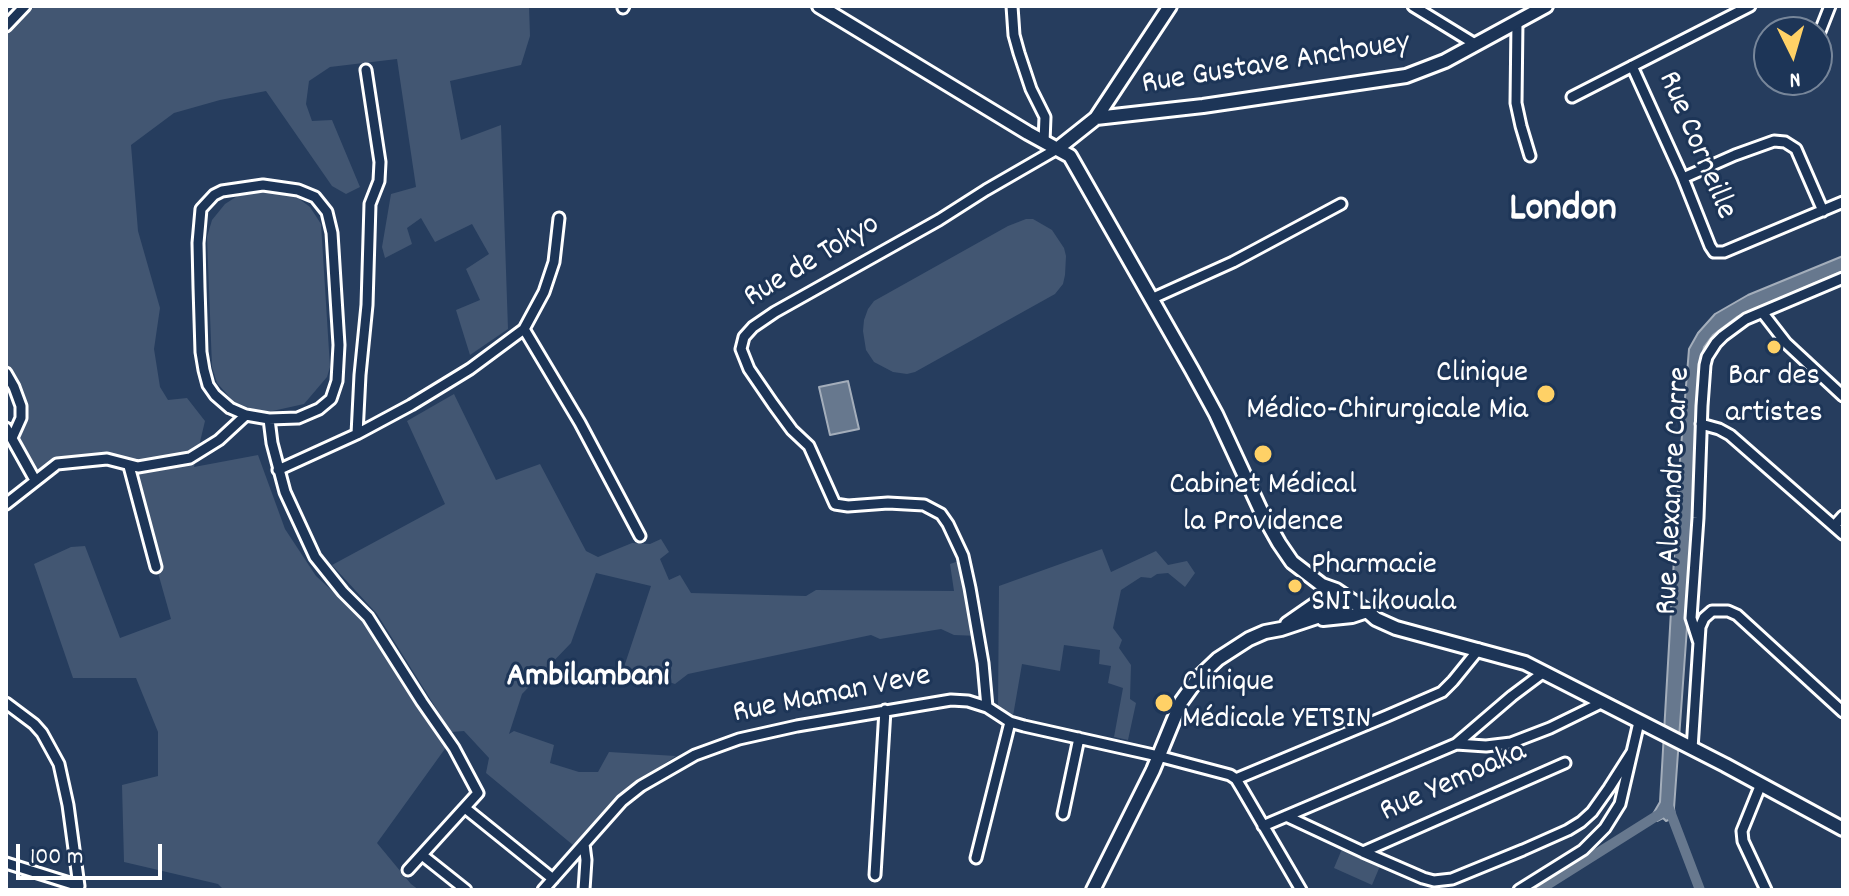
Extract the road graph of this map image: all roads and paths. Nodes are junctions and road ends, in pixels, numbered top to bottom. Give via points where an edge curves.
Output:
1 (25, 6) edge
2 (819, 6) edge
3 (1012, 6) edge
4 (1170, 6) edge
5 (1413, 6) edge
6 (1546, 6) edge
7 (1750, 6) edge
8 (1517, 21) junction
9 (6, 26) edge
10 (1475, 44) junction
11 (1632, 66) junction
12 (366, 70) dead end
13 (1572, 97) dead end
14 (1096, 118) junction
15 (1044, 142) junction
16 (1057, 149) junction
17 (1530, 156) dead end
18 (1683, 178) junction
19 (1843, 202) edge
20 (1341, 204) dead end
21 (1823, 211) junction
22 (559, 218) dead end
23 (1843, 278) edge
24 (1151, 299) junction
25 (1762, 312) junction
26 (524, 329) junction
27 (6, 373) edge
28 (1843, 396) edge
29 (246, 415) junction
30 (269, 419) junction
31 (1701, 424) junction
32 (6, 428) edge
33 (357, 434) junction
34 (12, 438) junction
35 (129, 466) junction
36 (278, 470) junction
37 (35, 480) junction
38 (6, 504) edge
39 (1843, 516) edge
40 (1834, 526) junction
41 (1843, 534) edge
42 (640, 536) dead end
43 (156, 567) dead end
44 (1322, 585) junction
45 (1336, 590) junction
46 (1353, 602) junction
47 (1367, 611) junction
48 (1304, 618) junction
49 (1699, 643) junction
50 (1479, 649) junction
51 (1544, 672) junction
52 (1603, 702) junction
53 (6, 703) edge
54 (987, 707) junction
55 (885, 710) junction
56 (1843, 712) edge
57 (1010, 722) junction
58 (1639, 722) junction
59 (1079, 738) junction
60 (1456, 744) junction
61 (1687, 747) junction
62 (1632, 752) junction
63 (1158, 756) junction
64 (1565, 763) dead end
65 (1236, 779) junction
66 (1761, 784) junction
67 (465, 808) junction
68 (1063, 814) dead end
69 (1286, 816) junction
70 (1263, 826) junction
71 (1843, 829) edge
72 (584, 844) junction
73 (1363, 852) junction
74 (422, 855) junction
75 (976, 858) dead end
76 (6, 863) edge
77 (408, 870) dead end
78 (875, 875) dead end
79 (553, 879) junction
80 (80, 888) edge
81 (466, 890) edge
82 (543, 890) edge
83 (584, 890) edge
84 (1093, 890) edge
85 (1301, 890) edge
86 (1519, 890) edge
87 (1766, 890) edge

1 - 9 street
2 - 15 main road
3 - 15 street via 1019,53 1045,117
4 - 14 main road
5 - 10 street
6 - 8 main road, Rue Gustave Anchouey
7 - 11 street
8 - 10 main road, Rue Gustave Anchouey
8 - 17 street via 1516,103
10 - 14 main road, Rue Gustave Anchouey via 1406,76
11 - 13 street
11 - 18 street, Rue Corneille
12 - 33 street via 380,162 370,204
14 - 16 main road
15 - 16 main road
16 - 24 main road via 1070,156
16 - 54 street, Rue de Tokyo via 775,312 753,327 741,349 773,404 809,446 835,504 924,505 948,524 966,567
18 - 21 street via 1774,141 1785,142 1796,149
18 - 21 street, Rue Corneille via 1714,252
19 - 21 street, Rue Corneille
20 - 24 street
22 - 26 street via 554,262
23 - 25 street, Rue Alexandre Carre
24 - 44 main road via 1216,414 1279,543 1292,562
25 - 28 street via 1786,343
25 - 31 street, Rue Alexandre Carre via 1732,328 1711,350
26 - 33 street via 470,369
26 - 42 street
27 - 34 street via 21,406
29 - 30 street
29 - 30 street via 230,408 208,385 201,352 198,243 201,209 214,195 263,185 298,190 319,200 329,217 339,345 331,399 298,418
29 - 35 street via 190,458
30 - 36 street
31 - 40 street via 1730,435
31 - 49 street, Rue Alexandre Carre via 1691,618
32 - 34 street
33 - 36 street
34 - 37 street
35 - 37 street via 107,459 57,464
35 - 43 street
36 - 67 street via 315,557 368,617 454,748 478,793
37 - 38 street
39 - 40 street
40 - 41 street
44 - 45 main road
44 - 48 main road
45 - 46 main road
45 - 48 main road
46 - 47 main road
46 - 48 main road
47 - 48 main road
47 - 50 main road via 1396,628
48 - 63 main road via 1249,639 1218,659 1181,702
49 - 56 street via 1708,614 1732,612
49 - 61 street
50 - 51 main road
50 - 65 street via 1442,692
51 - 52 main road
51 - 60 street
52 - 58 main road
52 - 60 street via 1511,743
53 - 80 street via 42,733 59,764
54 - 55 street, Rue Maman Veve via 951,700
54 - 57 street, Rue Maman Veve
55 - 72 street, Rue Maman Veve via 739,739 695,755 622,801
55 - 78 street
57 - 59 street, Rue Maman Veve
57 - 75 street
58 - 61 main road
58 - 62 street
59 - 63 street, Rue Maman Veve
59 - 68 street
60 - 69 street
61 - 66 main road
62 - 73 street via 1581,822 1462,876 1434,881
62 - 86 street via 1620,804 1605,828 1583,850
63 - 65 street, Rue Maman Veve
63 - 84 main road
64 - 73 street, Rue Yemoaka
65 - 70 street
66 - 71 main road
66 - 87 street via 1742,831
67 - 74 street
67 - 79 street
69 - 70 street
69 - 73 street
70 - 85 street
72 - 79 street, Rue Maman Veve
72 - 83 street
74 - 77 street
74 - 81 street
76 - 80 street
79 - 82 street, Rue Maman Veve

